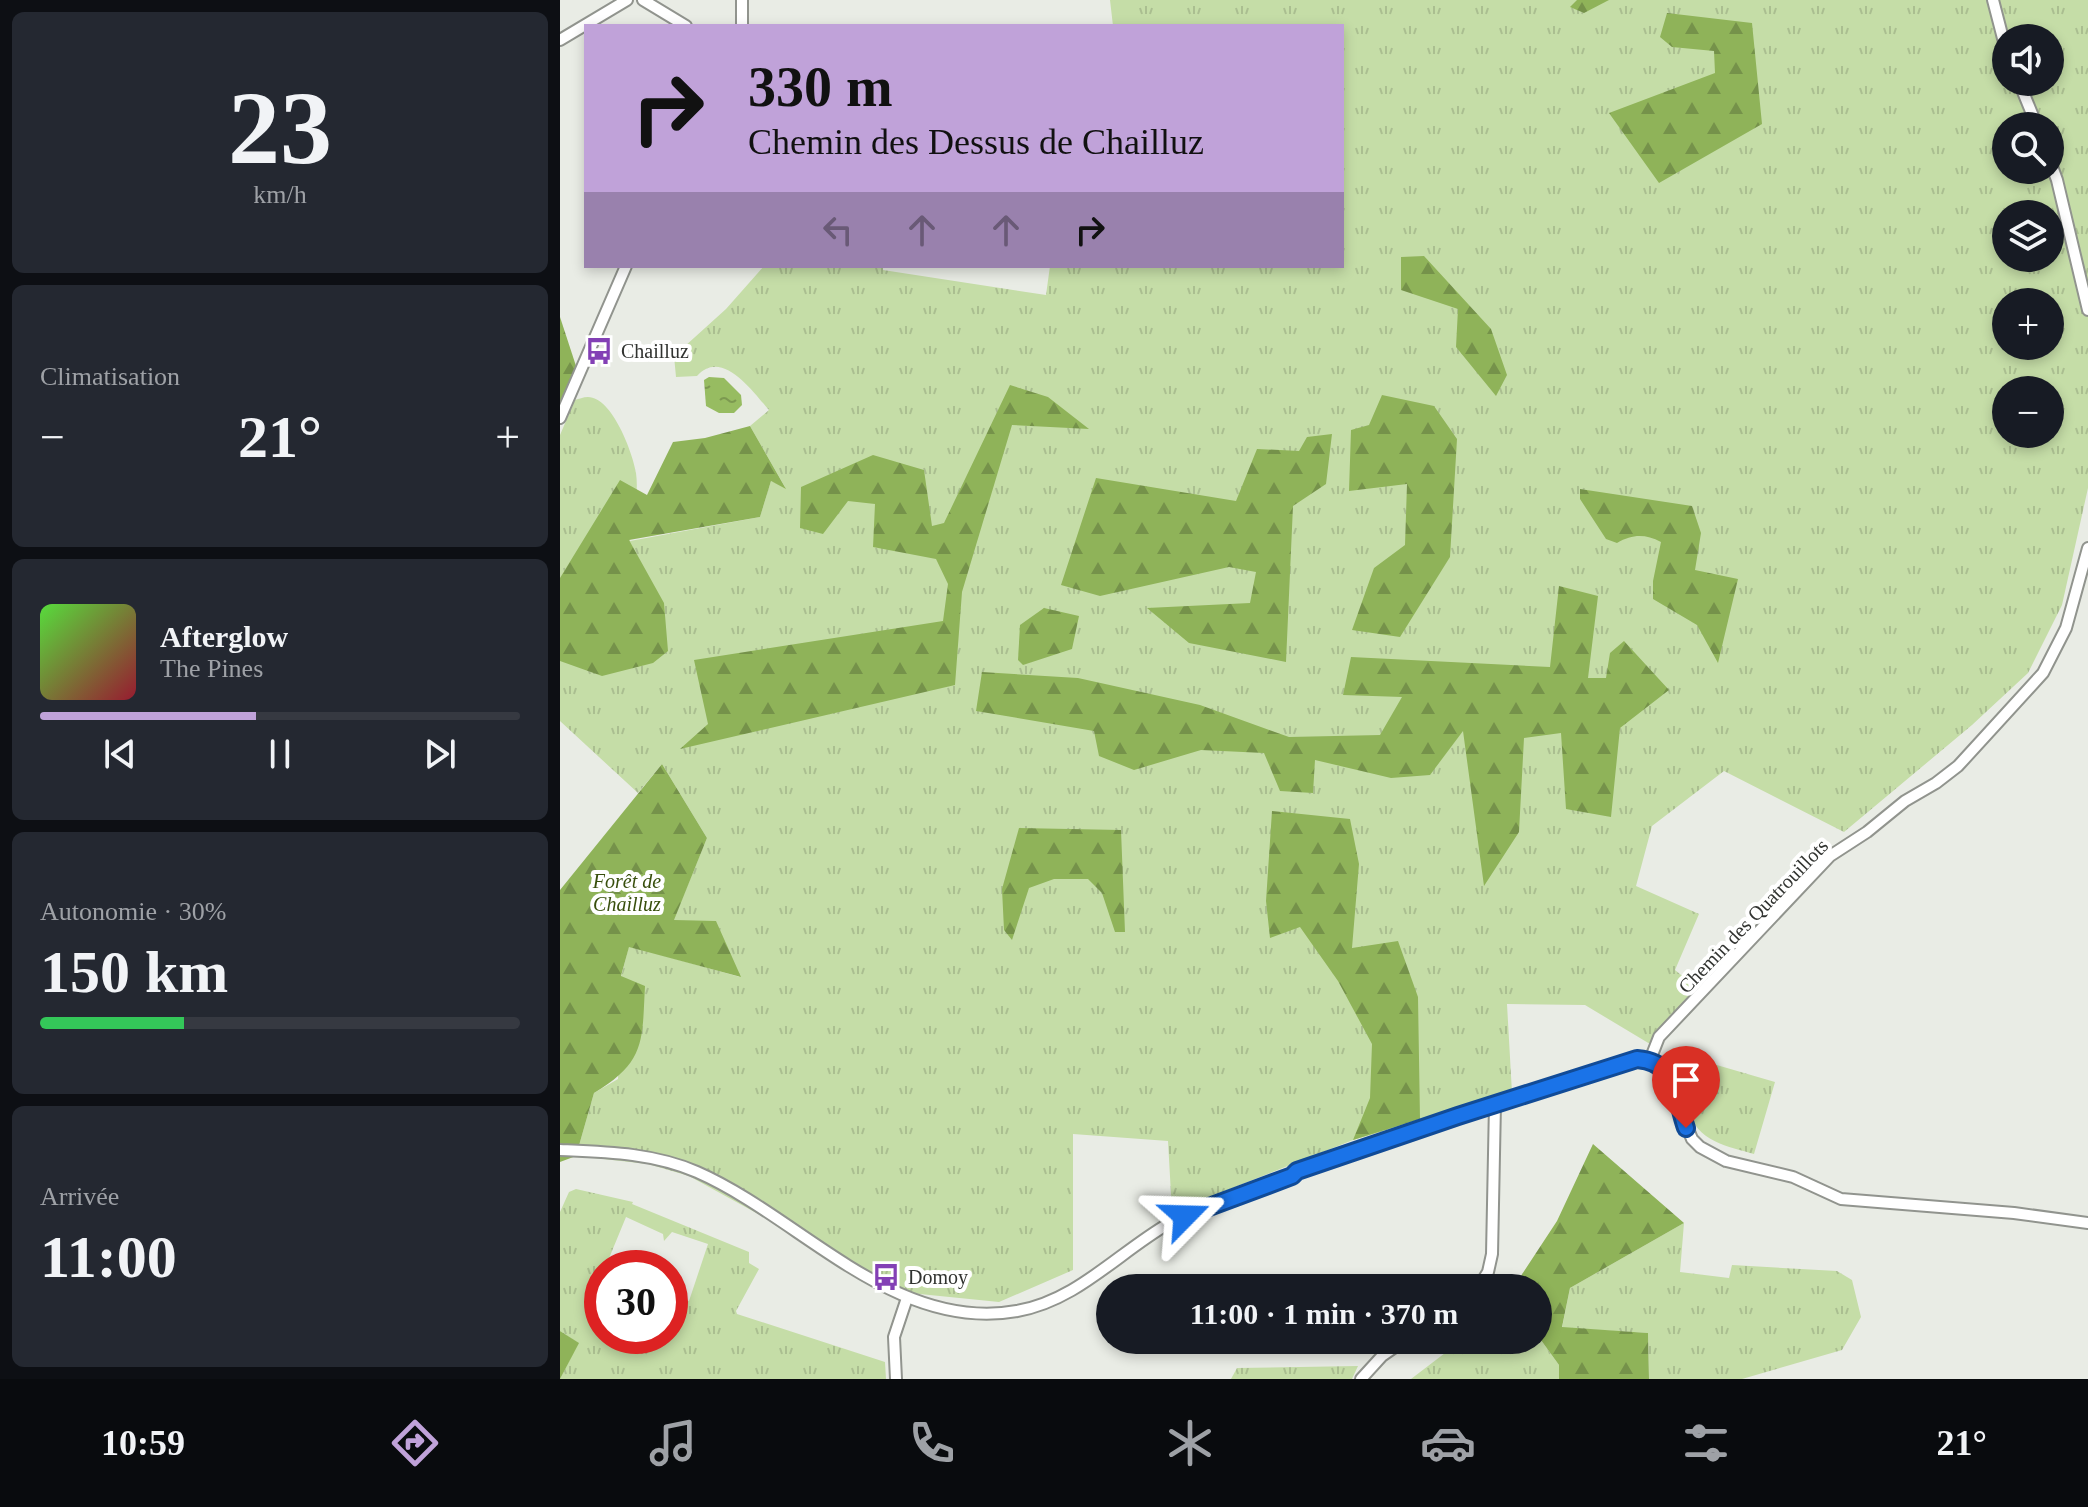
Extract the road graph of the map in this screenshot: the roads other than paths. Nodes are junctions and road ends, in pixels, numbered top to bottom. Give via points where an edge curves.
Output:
1 (627, 0) edge
2 (643, 0) edge
3 (742, 0) edge
4 (1993, 0) edge
5 (587, 24) edge
6 (683, 24) edge
7 (742, 24) edge
8 (1999, 24) edge
9 (584, 26) edge
10 (560, 40) edge
11 (2057, 184) edge
12 (625, 268) edge
13 (2088, 310) edge
14 (560, 418) edge
15 (2088, 548) edge
16 (1650, 1060) junction
17 (1495, 1104) junction
18 (560, 1150) edge
19 (2088, 1223) edge
20 (1487, 1274) edge
21 (907, 1298) junction
22 (1385, 1354) edge
23 (896, 1379) edge
24 (1361, 1379) edge

1 - 5 street
2 - 6 street
3 - 7 street
4 - 8 street
9 - 10 street
11 - 13 street
12 - 14 street
15 - 16 street, Chemin des Quatrouillots via 2066,628 2043,673 1958,766 1830,856 1659,1037
16 - 17 street via 1637,1059
16 - 19 street via 1669,1074 1692,1139 1726,1161 1793,1177 1841,1199
17 - 20 street via 1492,1254
17 - 21 street via 1201,1208 1169,1223 1076,1289 1026,1309 962,1312
18 - 21 street via 637,1155 696,1171
21 - 23 street via 894,1337
22 - 24 street

